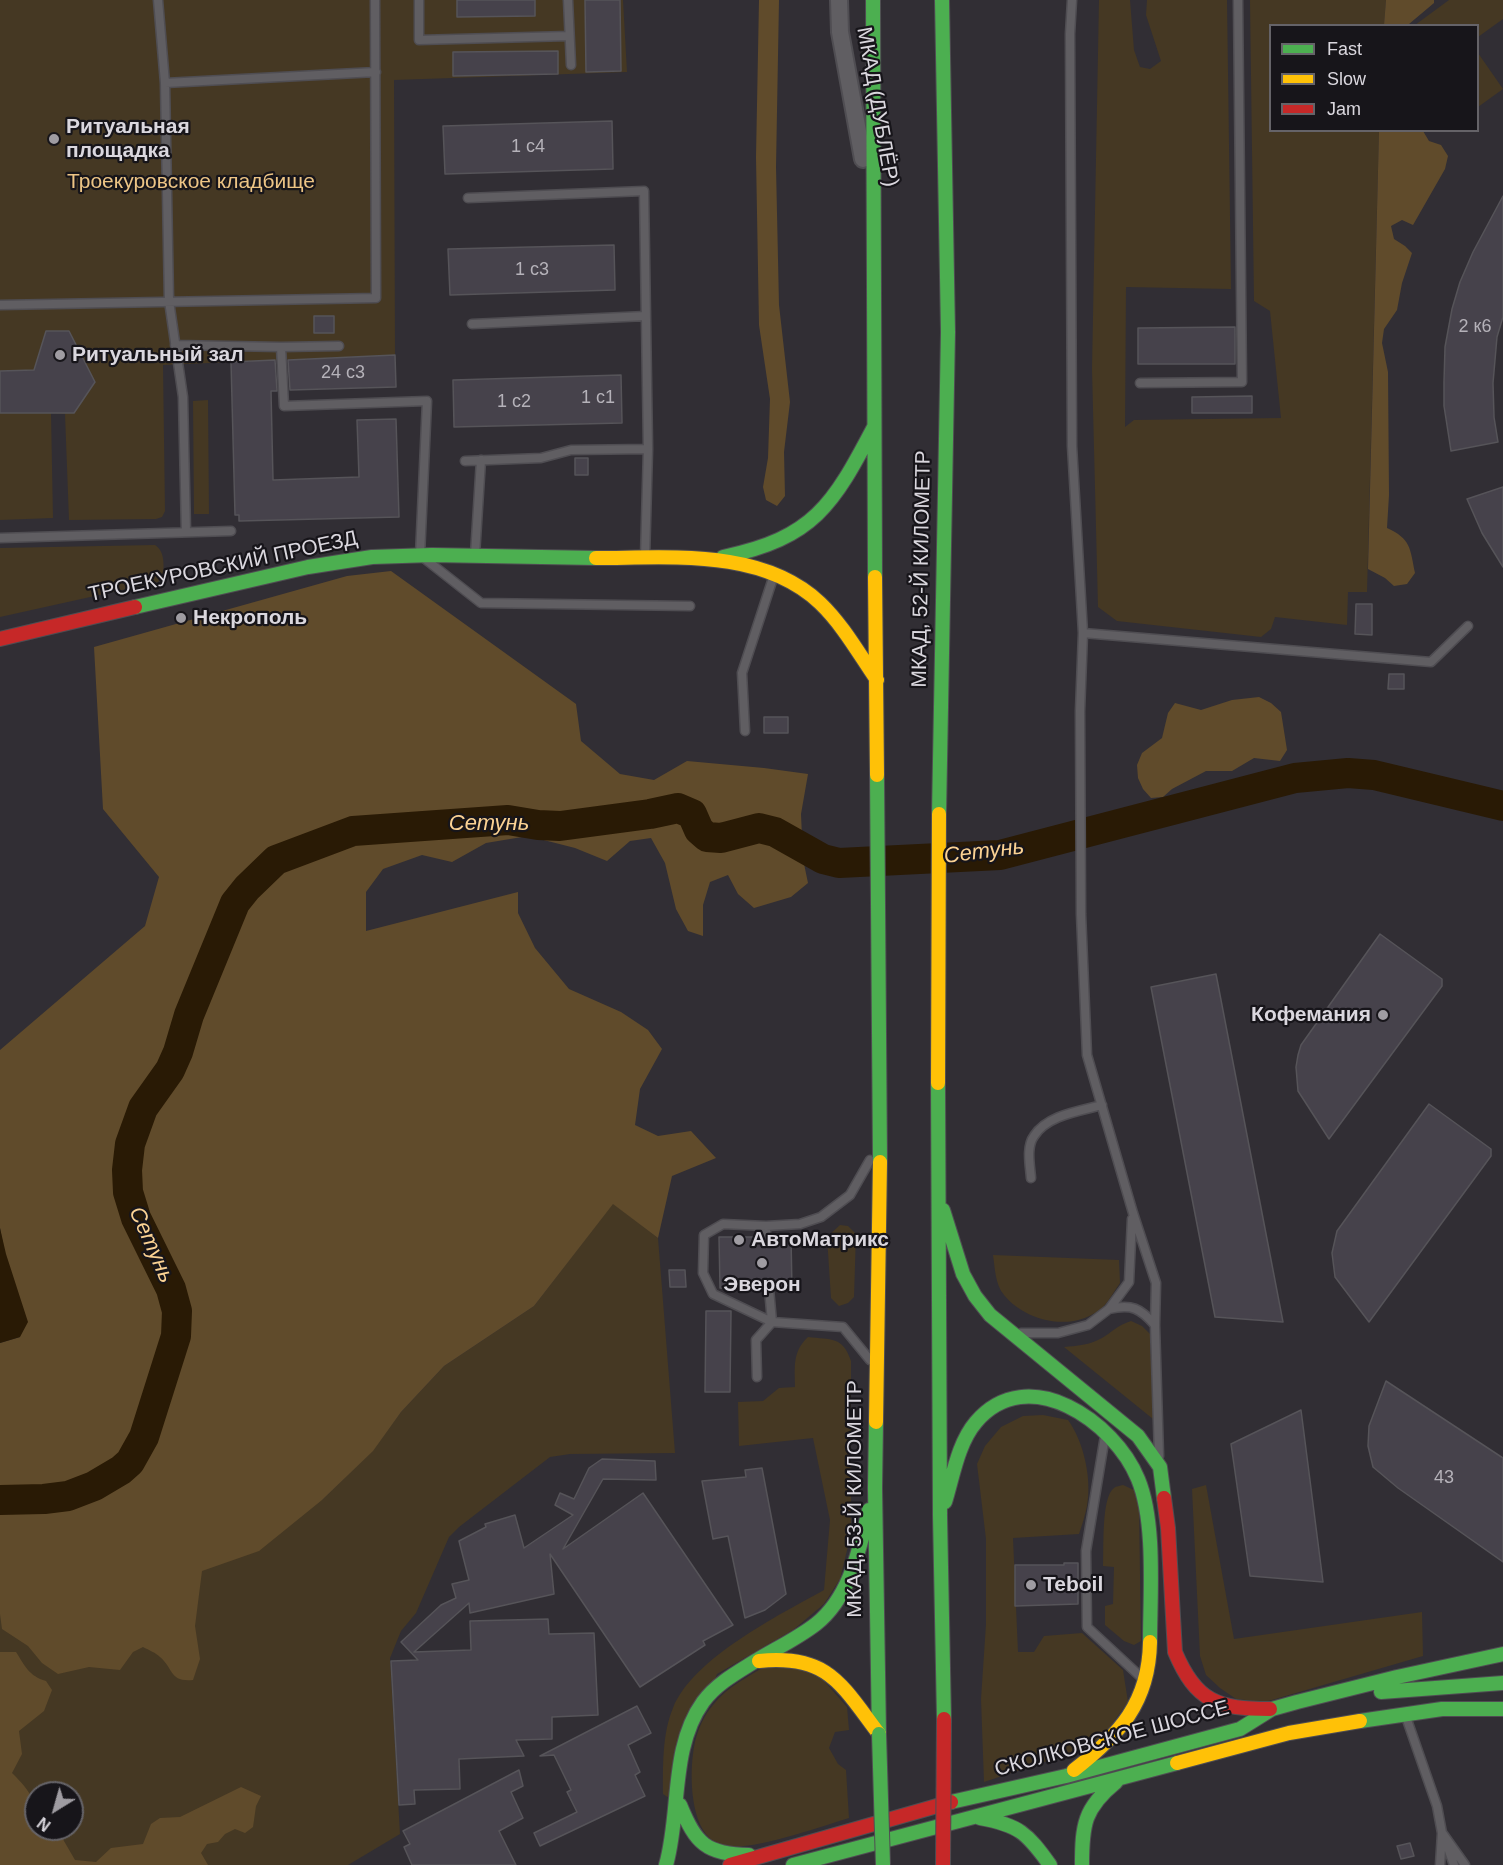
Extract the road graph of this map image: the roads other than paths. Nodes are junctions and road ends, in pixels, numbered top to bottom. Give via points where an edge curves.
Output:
1 (158, 0) edge
2 (375, 0) edge
3 (418, 0) edge
4 (568, 0) edge
5 (839, 0) edge
6 (873, 0) edge
7 (942, 0) edge
8 (1072, 0) edge
9 (1238, 0) edge
10 (569, 36) junction
11 (571, 65) dead end
12 (376, 72) junction
13 (165, 83) junction
14 (468, 198) dead end
15 (873, 221) junction
16 (169, 301) junction
17 (0, 306) edge
18 (646, 316) junction
19 (472, 324) dead end
20 (175, 345) junction
21 (339, 346) dead end
22 (281, 347) junction
23 (1140, 382) dead end
24 (874, 427) junction
25 (648, 448) junction
26 (481, 460) junction
27 (465, 461) dead end
28 (231, 531) dead end
29 (186, 532) junction
30 (0, 538) edge
31 (420, 555) junction
32 (475, 556) junction
33 (645, 558) junction
34 (709, 559) junction
35 (774, 574) junction
36 (690, 606) dead end
37 (1468, 626) dead end
38 (1083, 633) junction
39 (0, 639) edge
40 (877, 680) junction
41 (744, 731) dead end
42 (1101, 1105) junction
43 (880, 1139) junction
44 (1031, 1178) dead end
45 (938, 1194) junction
46 (1132, 1213) junction
47 (765, 1226) junction
48 (766, 1237) dead end
49 (769, 1289) dead end
50 (1109, 1309) junction
51 (772, 1322) junction
52 (1155, 1325) junction
53 (1011, 1333) junction
54 (875, 1366) junction
55 (757, 1377) dead end
56 (1106, 1433) junction
57 (1160, 1467) junction
58 (875, 1488) junction
59 (940, 1516) junction
60 (1503, 1654) edge
61 (755, 1662) junction
62 (1145, 1681) junction
63 (1272, 1709) junction
64 (1503, 1709) edge
65 (1404, 1713) junction
66 (1304, 1715) dead end
67 (1287, 1726) junction
68 (1240, 1729) junction
69 (879, 1734) junction
70 (1066, 1776) junction
71 (1120, 1778) junction
72 (678, 1802) junction
73 (973, 1817) junction
74 (1442, 1833) junction
75 (766, 1854) junction
76 (666, 1865) edge
77 (730, 1865) edge
78 (794, 1865) edge
79 (883, 1865) edge
80 (943, 1865) edge
81 (1050, 1865) edge
82 (1082, 1865) edge
83 (1440, 1865) edge
84 (1454, 1865) edge
85 (1466, 1865) edge

1 - 13 lane
2 - 12 lane
3 - 10 lane via 419,40
4 - 10 lane
5 - 15 street, МКАД (ДУБЛЁР) via 840,32
6 - 15 main road, МКАД, 52-Й КИЛОМЕТР
7 - 45 main road, МКАД, 52-Й КИЛОМЕТР via 948,332 937,897
8 - 38 lane via 1072,447
9 - 23 lane via 1242,382
10 - 11 lane
12 - 13 lane
12 - 16 lane via 376,298
13 - 16 lane
14 - 18 lane via 644,191
15 - 24 main road, МКАД, 52-Й КИЛОМЕТР
16 - 17 lane
16 - 20 lane
18 - 19 lane
18 - 25 lane
20 - 22 lane
20 - 29 lane via 183,397
21 - 22 lane
22 - 31 lane via 284,406 427,401
24 - 34 main road, ТРОЕКУРОВСКИЙ ПРОЕЗД via 851,469 817,516 781,539 742,554
24 - 40 main road, МКАД, 52-Й КИЛОМЕТР
25 - 26 lane via 571,450 541,458
25 - 33 lane
26 - 27 lane
26 - 32 lane
28 - 29 lane
29 - 30 lane
31 - 32 main road, ТРОЕКУРОВСКИЙ ПРОЕЗД
31 - 36 lane via 481,603
31 - 39 main road, ТРОЕКУРОВСКИЙ ПРОЕЗД via 355,558 308,567
32 - 33 main road, ТРОЕКУРОВСКИЙ ПРОЕЗД
33 - 34 main road, ТРОЕКУРОВСКИЙ ПРОЕЗД
34 - 35 main road, ТРОЕКУРОВСКИЙ ПРОЕЗД
35 - 40 main road, ТРОЕКУРОВСКИЙ ПРОЕЗД via 816,600
35 - 41 lane via 742,673
37 - 38 lane via 1431,662
38 - 42 lane via 1081,914 1087,1055
40 - 43 main road, МКАД, 52-Й КИЛОМЕТР
42 - 44 lane via 1064,1115 1033,1136 1029,1154
42 - 46 lane
43 - 47 lane via 850,1195 821,1216 800,1224
43 - 54 main road, МКАД, 53-Й КИЛОМЕТР
45 - 53 main road via 963,1274 990,1315
45 - 59 main road
46 - 50 lane via 1129,1282
46 - 52 lane via 1156,1283
47 - 48 lane
47 - 51 lane via 723,1224 704,1235 703,1273 712,1294
49 - 51 lane
50 - 52 lane via 1137,1309
50 - 53 lane via 1088,1324 1058,1333
51 - 54 lane via 843,1327
51 - 55 lane via 756,1340
52 - 57 lane
53 - 57 main road via 1138,1436
54 - 58 main road, МКАД, 53-Й КИЛОМЕТР
56 - 59 main road via 1086,1415 1038,1395 1002,1401 976,1422 964,1444
56 - 62 main road via 1131,1463 1144,1500 1149,1537
56 - 62 lane via 1086,1551 1087,1628
57 - 63 main road via 1168,1528 1174,1652 1181,1670 1195,1690 1224,1707
58 - 61 main road via 840,1596 813,1626
58 - 69 main road, МКАД, 53-Й КИЛОМЕТР
59 - 80 main road, bridge
60 - 63 main road, СКОЛКОВСКОЕ ШОССЕ
61 - 69 main road via 791,1659 811,1663 829,1673
61 - 72 main road via 713,1690 693,1717 680,1754
62 - 70 main road via 1126,1721 1110,1741
63 - 68 main road, СКОЛКОВСКОЕ ШОССЕ
64 - 65 main road, СКОЛКОВСКОЕ ШОССЕ
65 - 67 main road, СКОЛКОВСКОЕ ШОССЕ
65 - 74 lane via 1437,1806
66 - 67 main road via 1382,1692 1503,1683 1371,1705
67 - 68 main road
67 - 71 main road, СКОЛКОВСКОЕ ШОССЕ
68 - 70 main road, СКОЛКОВСКОЕ ШОССЕ
69 - 79 main road, МКАД, 53-Й КИЛОМЕТР, bridge
70 - 75 main road, СКОЛКОВСКОЕ ШОССЕ via 955,1801
71 - 73 main road, СКОЛКОВСКОЕ ШОССЕ
71 - 82 main road via 1094,1801 1082,1839
72 - 75 main road via 691,1832 712,1851 729,1856
72 - 76 main road
73 - 78 main road, СКОЛКОВСКОЕ ШОССЕ
73 - 81 main road via 1007,1822 1022,1830
74 - 83 lane
74 - 84 lane
74 - 85 lane
75 - 77 main road, СКОЛКОВСКОЕ ШОССЕ

